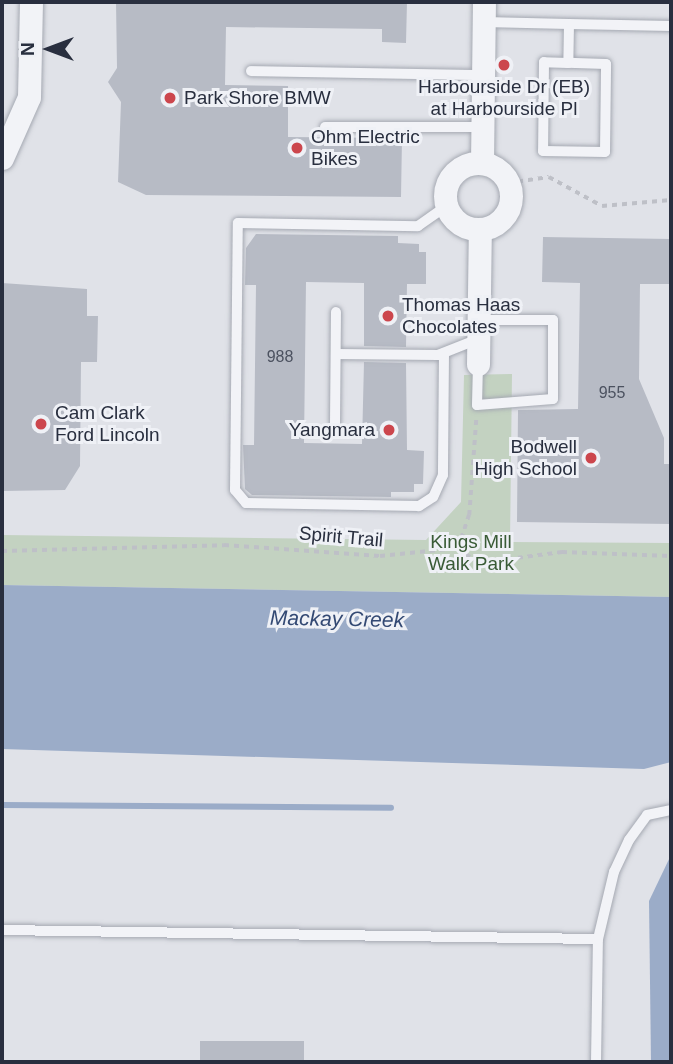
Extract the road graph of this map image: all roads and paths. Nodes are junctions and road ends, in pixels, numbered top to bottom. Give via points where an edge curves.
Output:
1 (31, 2) edge
2 (484, 12) edge
3 (569, 24) junction
4 (671, 26) edge
5 (568, 63) junction
6 (251, 71) dead end
7 (483, 75) junction
8 (325, 127) dead end
9 (482, 127) junction
10 (2, 158) edge
11 (482, 163) junction
12 (508, 183) junction
13 (671, 200) edge
14 (447, 206) junction
15 (480, 229) junction
16 (336, 312) dead end
17 (478, 330) junction
18 (444, 353) junction
19 (336, 354) junction
20 (478, 364) joint
21 (477, 416) dead end
22 (335, 425) dead end
23 (458, 548) junction
24 (2, 551) edge
25 (671, 556) edge
26 (671, 810) edge
27 (2, 930) edge
28 (598, 939) junction
29 (596, 1062) edge

1 - 10 street via 29,96
2 - 3 lane
2 - 7 street
3 - 4 lane
3 - 5 lane
5 - 5 lane via 544,62 543,151 605,152 606,65
6 - 7 lane
7 - 9 street
8 - 9 lane
9 - 11 street
11 - 12 street
11 - 14 street via 455,173
12 - 13 path via 549,177 602,206
12 - 15 street via 504,216
14 - 15 street via 460,223
14 - 18 lane via 418,226 239,223 235,490 246,503 419,506 433,497 443,475
15 - 17 street
16 - 19 lane
17 - 18 lane
17 - 20 street
17 - 20 lane via 553,320 553,399 477,405
18 - 19 lane
19 - 22 lane
21 - 23 path via 469,515
23 - 24 path, Spirit Trail via 380,556 224,545
23 - 25 path via 478,563 562,552
26 - 28 lane via 647,815 629,840 614,873
27 - 28 lane
28 - 29 lane

